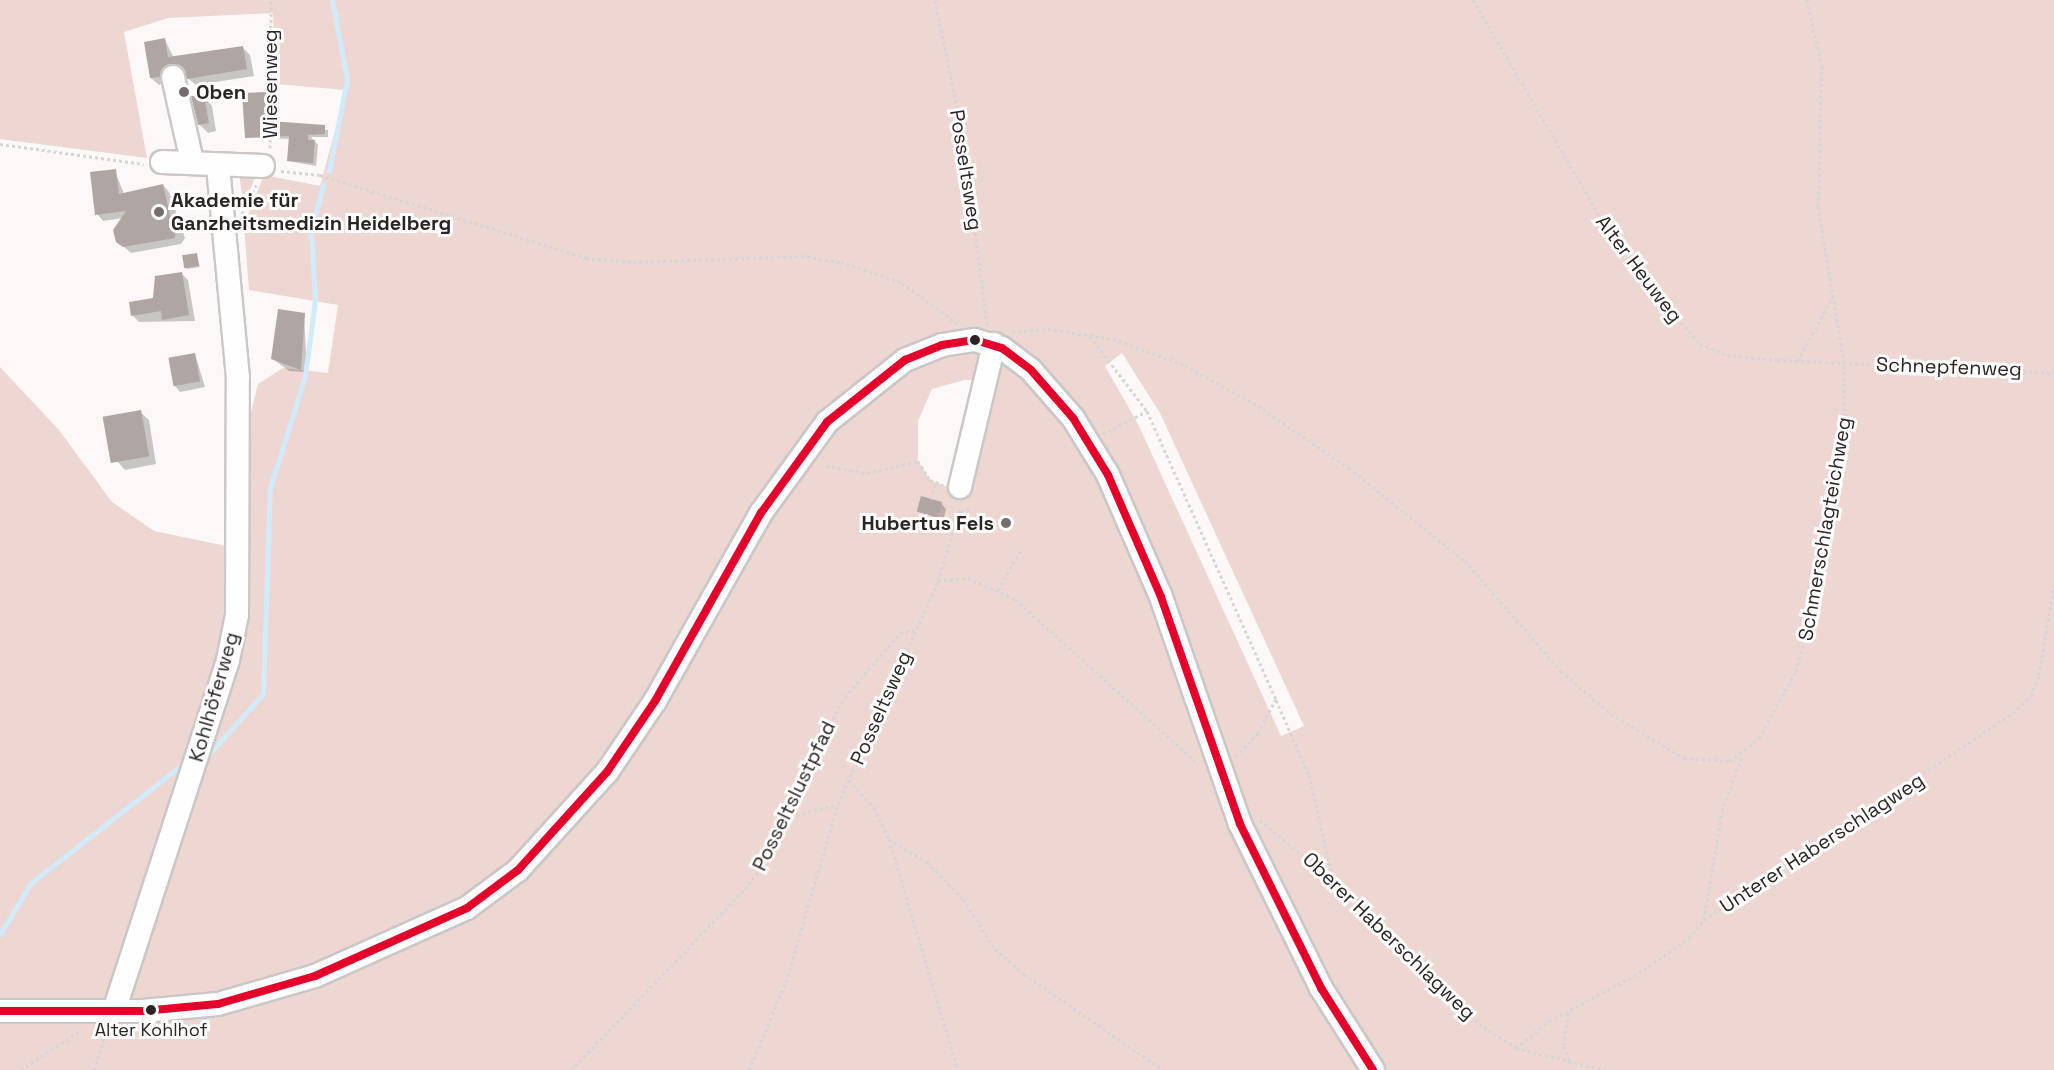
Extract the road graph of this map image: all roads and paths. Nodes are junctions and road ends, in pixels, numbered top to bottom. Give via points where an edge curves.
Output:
1 (271, 0) edge
2 (935, 0) edge
3 (1473, 0) edge
4 (1807, 0) edge
5 (173, 76) dead end
6 (0, 144) edge
7 (192, 161) junction
8 (162, 162) joint
9 (218, 165) junction
10 (262, 168) junction
11 (225, 224) junction
12 (1833, 297) junction
13 (1089, 334) junction
14 (982, 342) junction
15 (1797, 361) junction
16 (1844, 363) junction
17 (2054, 373) edge
18 (1147, 411) junction
19 (1089, 442) junction
20 (826, 466) dead end
21 (936, 483) junction
22 (960, 487) junction
23 (931, 499) dead end
24 (970, 509) dead end
25 (961, 512) junction
26 (1020, 550) dead end
27 (938, 581) junction
28 (2054, 585) edge
29 (998, 590) junction
30 (916, 629) junction
31 (1276, 699) junction
32 (1743, 754) junction
33 (1220, 773) junction
34 (849, 780) junction
35 (838, 804) junction
36 (1253, 814) dead end
37 (785, 818) junction
38 (889, 839) junction
39 (1333, 881) junction
40 (1704, 920) junction
41 (0, 1011) edge
42 (114, 1011) junction
43 (1570, 1011) junction
44 (88, 1026) dead end
45 (1516, 1048) junction
46 (1570, 1061) junction
47 (21, 1070) edge
48 (94, 1070) edge
49 (571, 1070) edge
50 (749, 1070) edge
51 (958, 1070) edge
52 (1163, 1070) edge
53 (1373, 1070) edge
54 (1605, 1070) edge

1 - 10 path, Wiesenweg via 268,52 273,133
2 - 14 path, Posseltsweg via 965,155
3 - 15 path, Alter Heuweg via 1602,224 1686,333 1716,353
4 - 12 path, Schmerschlagteichweg via 1822,67 1818,206
5 - 7 street
6 - 8 path via 130,163
7 - 8 street
7 - 9 street
9 - 10 street
9 - 11 street, Kohlhöferweg
10 - 11 path, Wiesenweg via 248,206
10 - 14 path via 320,175 586,258 687,262 783,256 841,262 890,278 928,299
11 - 42 street, Kohlhöferweg via 238,378 235,629
12 - 15 path
12 - 16 path, Schmerschlagteichweg
13 - 14 path via 1012,332
13 - 18 path
13 - 32 path via 1185,365 1349,468 1465,561 1572,682 1650,742 1698,763 1725,762
14 - 19 street via 1031,369
14 - 22 street
14 - 42 street via 905,360 827,422 761,513 655,701 607,772 518,870 467,908 315,976 212,1005
15 - 16 path, Alter Heuweg
16 - 17 path, Schnepfenweg
16 - 32 path, Schmerschlagteichweg via 1844,440 1809,631 1781,706
18 - 19 path
18 - 31 path
19 - 33 street via 1141,546
20 - 21 path via 867,473 918,461
21 - 22 path
21 - 23 path
22 - 25 path, Posseltsweg
24 - 25 path
25 - 27 path, Posseltsweg
26 - 29 path
27 - 29 path via 958,576
27 - 30 path, Posseltsweg
28 - 40 path, Unterer Haberschlagweg via 2043,664 2024,704 1933,771
29 - 33 path
30 - 34 path, Posseltsweg
30 - 37 path, Posseltslustpfad via 900,633 845,697 816,746
31 - 33 path via 1244,750
31 - 39 path via 1309,774
32 - 40 path, Schmerschlagteichweg via 1722,811
33 - 53 street via 1318,981
34 - 35 path, Posseltsweg
34 - 38 path via 874,808
35 - 37 path
35 - 50 path, Posseltsweg via 786,982
36 - 39 path, Oberer Haberschlagweg
37 - 49 path, Posseltslustpfad via 768,858 745,890
38 - 51 path
38 - 52 path via 927,862 963,899 995,949 1024,974
39 - 45 path, Oberer Haberschlagweg via 1364,907 1424,976
40 - 43 path, Unterer Haberschlagweg via 1639,974
41 - 42 street
42 - 48 path
43 - 45 path, Unterer Haberschlagweg
43 - 46 path via 1563,1045
44 - 47 path
45 - 46 path, Oberer Haberschlagweg
46 - 54 path, Oberer Haberschlagweg

